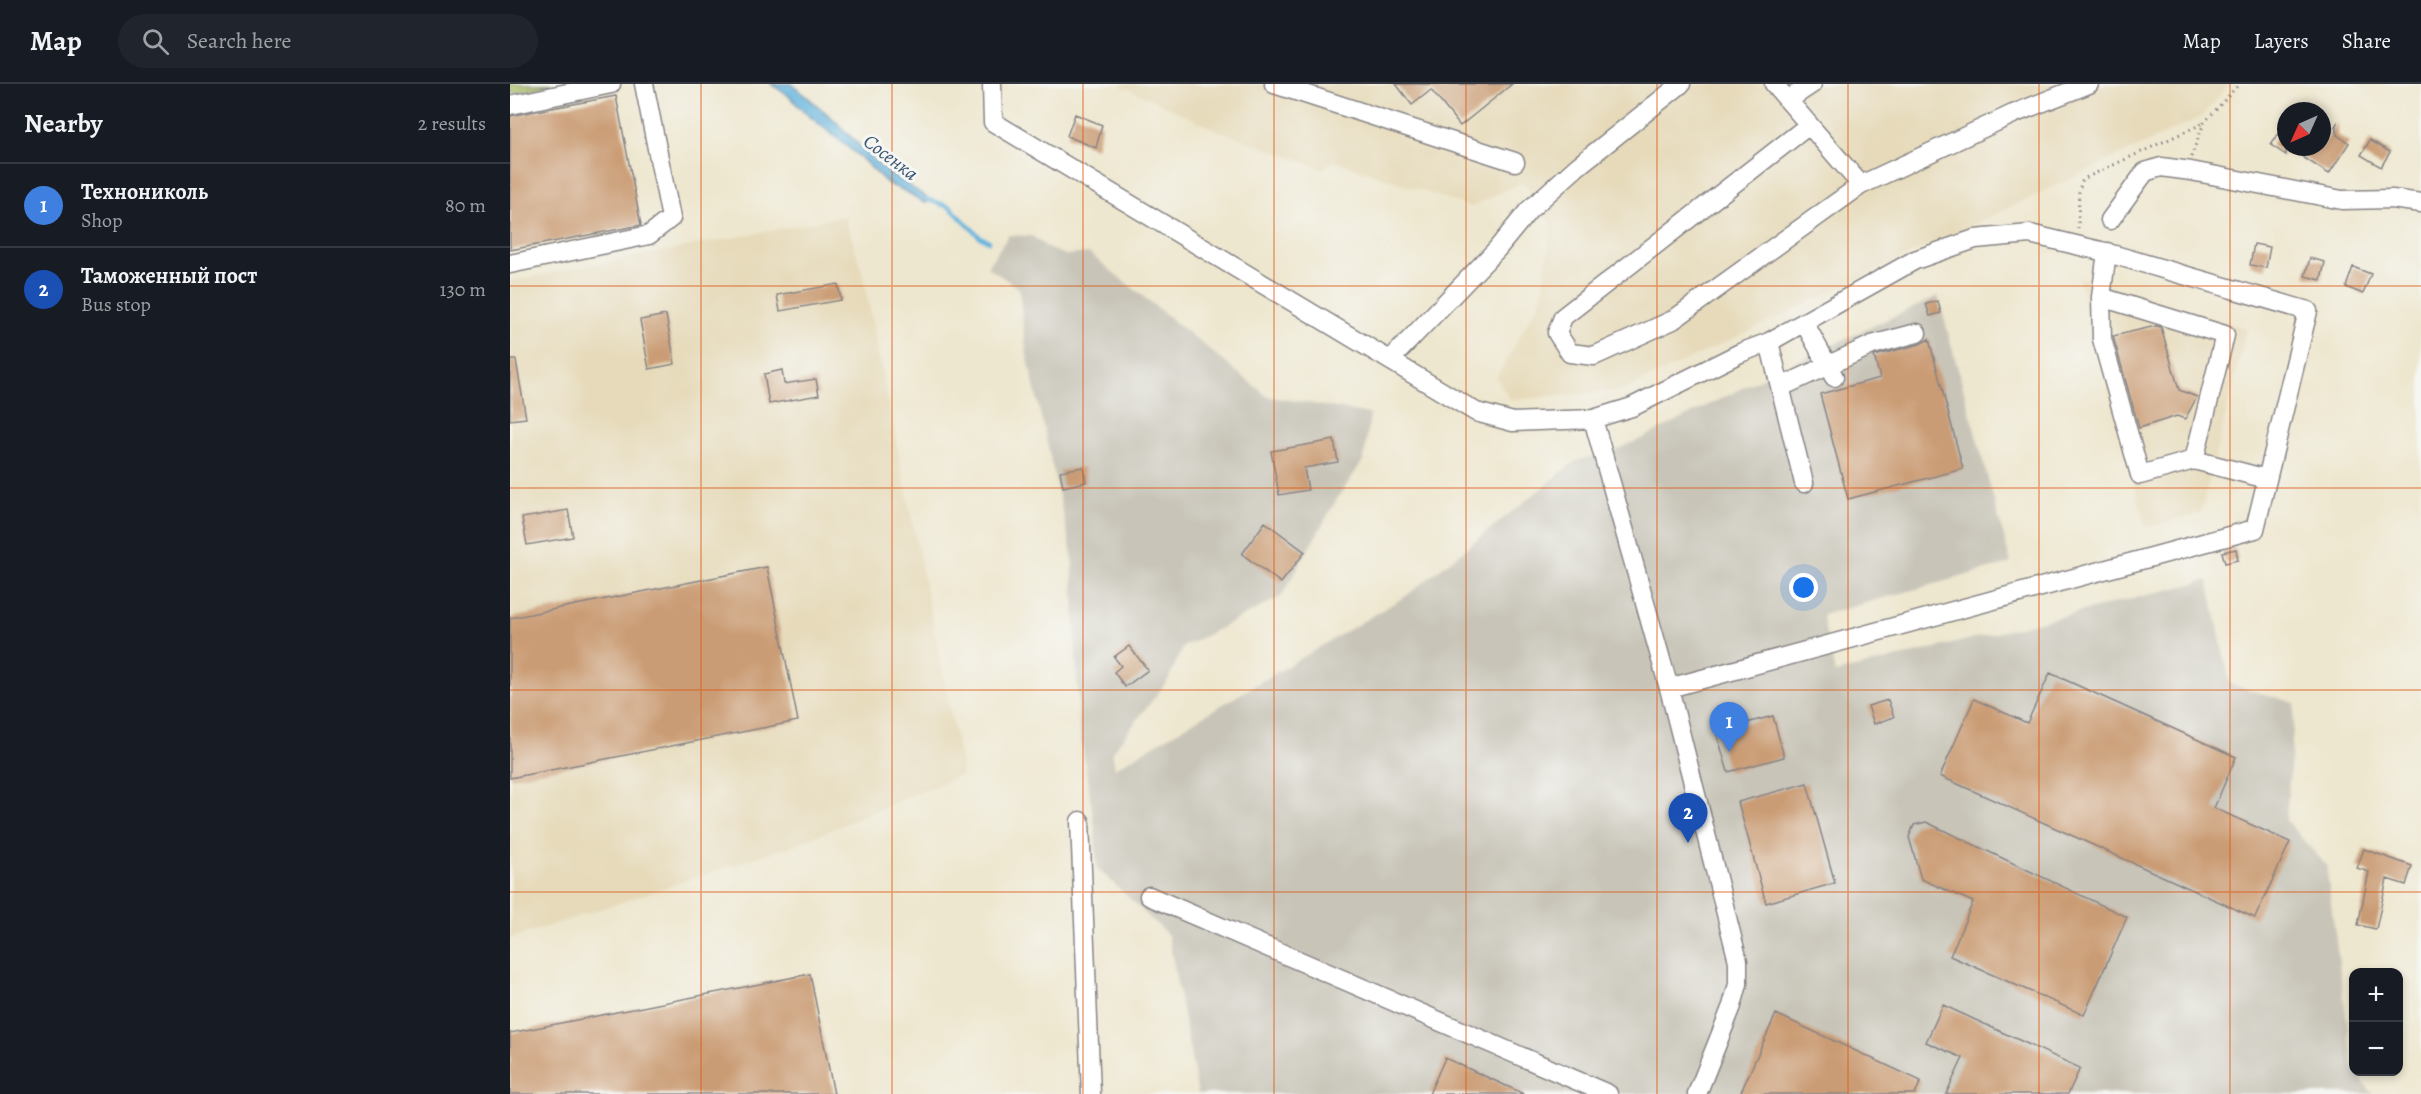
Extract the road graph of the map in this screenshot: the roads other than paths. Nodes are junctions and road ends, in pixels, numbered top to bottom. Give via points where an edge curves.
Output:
1 (611, 84) edge
2 (644, 84) edge
3 (992, 84) edge
4 (1274, 84) edge
5 (1681, 84) edge
6 (1774, 84) edge
7 (1812, 84) edge
8 (2089, 84) edge
9 (1788, 100) junction
10 (510, 105) edge
11 (1809, 125) junction
12 (1515, 162) dead end
13 (1861, 185) junction
14 (2421, 203) edge
15 (2110, 220) dead end
16 (2104, 251) junction
17 (510, 264) edge
18 (2101, 297) junction
19 (1804, 322) junction
20 (1917, 333) dead end
21 (1769, 342) junction
22 (1391, 359) junction
23 (1831, 371) junction
24 (1781, 387) junction
25 (1593, 419) junction
26 (2194, 460) junction
27 (2267, 479) junction
28 (1804, 483) dead end
29 (1668, 688) junction
30 (1080, 821) dead end
31 (1149, 896) dead end
32 (1091, 1094) edge
33 (1608, 1094) edge
34 (1696, 1094) edge

1 - 10 street
2 - 17 street via 671,218 649,235
3 - 22 street via 993,122
4 - 12 street
5 - 22 street via 1529,210 1497,249
6 - 9 street
7 - 9 street
8 - 13 street via 2013,114
9 - 11 street
11 - 13 street
11 - 13 street via 1563,317 1557,333 1570,352 1594,356 1673,320
14 - 15 street via 2342,200 2161,168 2145,172
16 - 18 street
16 - 19 street via 2030,234 1975,239 1916,260
16 - 27 street via 2308,310
18 - 26 street via 2102,339 2140,475
18 - 26 street via 2225,335
19 - 21 street
19 - 23 street
20 - 23 street via 1872,345
21 - 24 street
21 - 25 street via 1632,407
22 - 25 street via 1476,412 1513,422
23 - 24 street
24 - 28 street
25 - 29 street
26 - 27 street
27 - 29 street via 2255,529
29 - 34 street via 1738,961 1738,984 1732,1006
30 - 32 street
31 - 33 street

